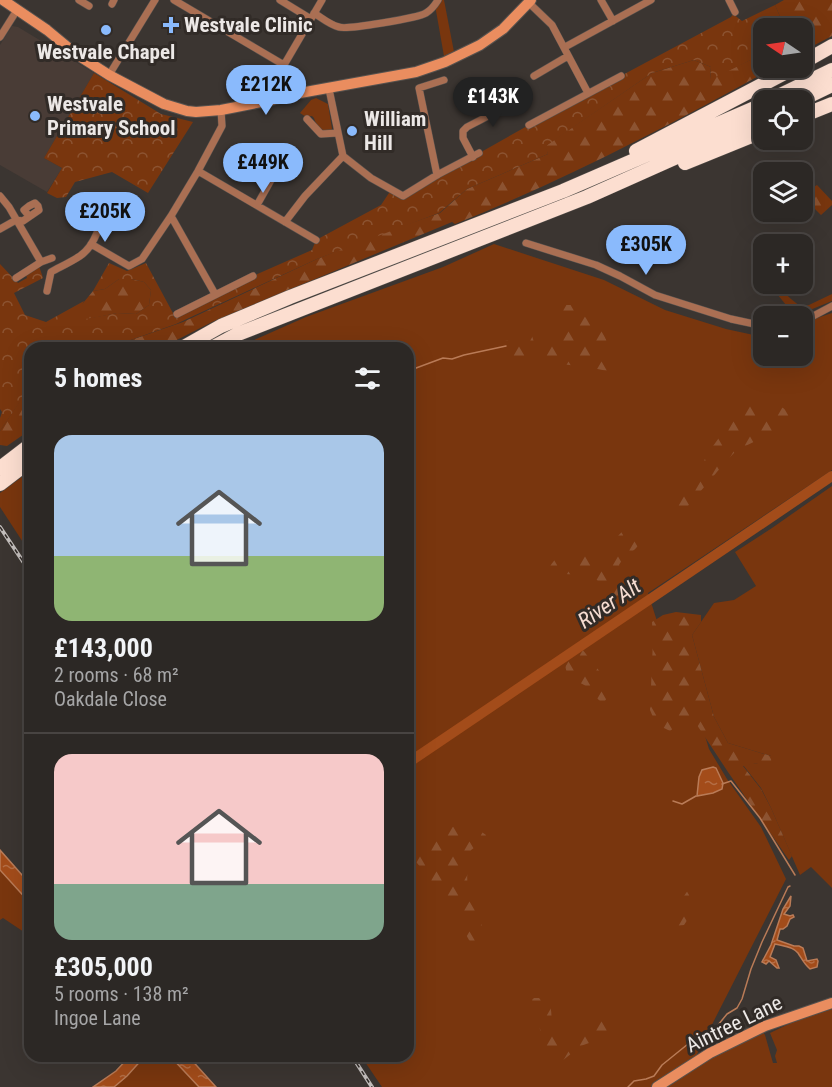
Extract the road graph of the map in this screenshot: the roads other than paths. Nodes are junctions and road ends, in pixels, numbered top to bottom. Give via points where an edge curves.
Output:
1 (3, 0) edge
2 (155, 0) edge
3 (174, 0) edge
4 (280, 0) edge
5 (322, 0) edge
6 (438, 0) edge
7 (601, 0) edge
8 (651, 0) edge
9 (729, 0) edge
10 (530, 2) edge
11 (17, 10) junction
12 (735, 12) dead end
13 (313, 16) junction
14 (613, 21) junction
15 (0, 37) edge
16 (832, 46) edge
17 (565, 47) junction
18 (568, 56) junction
19 (813, 57) edge
20 (284, 64) junction
21 (832, 70) edge
22 (109, 75) junction
23 (534, 76) dead end
24 (621, 76) dead end
25 (775, 78) edge
26 (444, 80) dead end
27 (832, 86) edge
28 (329, 89) junction
29 (791, 90) edge
30 (588, 93) junction
31 (813, 95) edge
32 (290, 96) junction
33 (832, 104) edge
34 (488, 105) dead end
35 (753, 109) edge
36 (221, 110) junction
37 (813, 112) edge
38 (306, 119) dead end
39 (753, 123) edge
40 (529, 126) dead end
41 (338, 133) junction
42 (753, 135) edge
43 (343, 156) junction
44 (248, 162) dead end
45 (198, 171) junction
46 (437, 175) junction
47 (563, 191) junction
48 (0, 196) edge
49 (587, 197) junction
50 (112, 202) dead end
51 (257, 205) junction
52 (104, 206) junction
53 (95, 208) dead end
54 (29, 216) dead end
55 (171, 216) junction
56 (16, 220) junction
57 (285, 222) junction
58 (0, 229) edge
59 (316, 240) dead end
60 (526, 243) dead end
61 (91, 244) junction
62 (52, 258) dead end
63 (41, 262) junction
64 (253, 276) dead end
65 (16, 278) dead end
66 (47, 291) dead end
67 (215, 294) junction
68 (832, 306) edge
69 (177, 314) dead end
70 (813, 316) edge
71 (753, 324) edge
72 (193, 342) edge
73 (223, 342) edge
74 (24, 450) edge
75 (24, 466) edge
76 (0, 468) edge
77 (0, 484) edge
78 (832, 1003) edge
79 (657, 1087) edge

1 - 11 main road
2 - 22 street
3 - 20 street
4 - 13 street
5 - 13 street
6 - 13 street via 426,14 346,28
7 - 14 street
8 - 14 street
9 - 12 street
10 - 17 street via 552,25
10 - 28 main road via 503,29 445,62 416,72
11 - 15 street
11 - 22 main road
13 - 20 street
14 - 17 street
16 - 19 highway
17 - 18 street
18 - 23 street
18 - 30 street
20 - 32 street
21 - 29 highway
22 - 36 main road via 150,98 180,109
24 - 30 street
25 - 47 highway
26 - 46 street via 419,88
27 - 31 highway
28 - 32 main road
28 - 41 street
30 - 40 street
32 - 36 main road
33 - 37 highway
34 - 46 street via 492,114 463,131 463,138 476,155
35 - 47 highway
36 - 45 street via 222,126
38 - 41 street via 321,134
39 - 49 highway
41 - 43 street
42 - 49 highway
43 - 46 street via 403,196
43 - 57 street
44 - 51 street via 256,154 275,173
45 - 51 street
45 - 55 street
47 - 72 highway via 290,297
48 - 56 street
49 - 73 highway
50 - 52 street
51 - 57 street
52 - 53 street
52 - 61 street via 102,222
54 - 56 street via 23,221
55 - 61 street via 142,259 129,266
55 - 67 street
56 - 58 street
56 - 63 street
57 - 59 street
60 - 71 street via 596,265 655,295
61 - 66 street via 82,255 51,272
62 - 63 street
63 - 65 street
64 - 67 street
67 - 69 street
68 - 70 street
74 - 76 highway
75 - 77 highway
78 - 79 main road, Aintree Lane via 765,1026 710,1053

